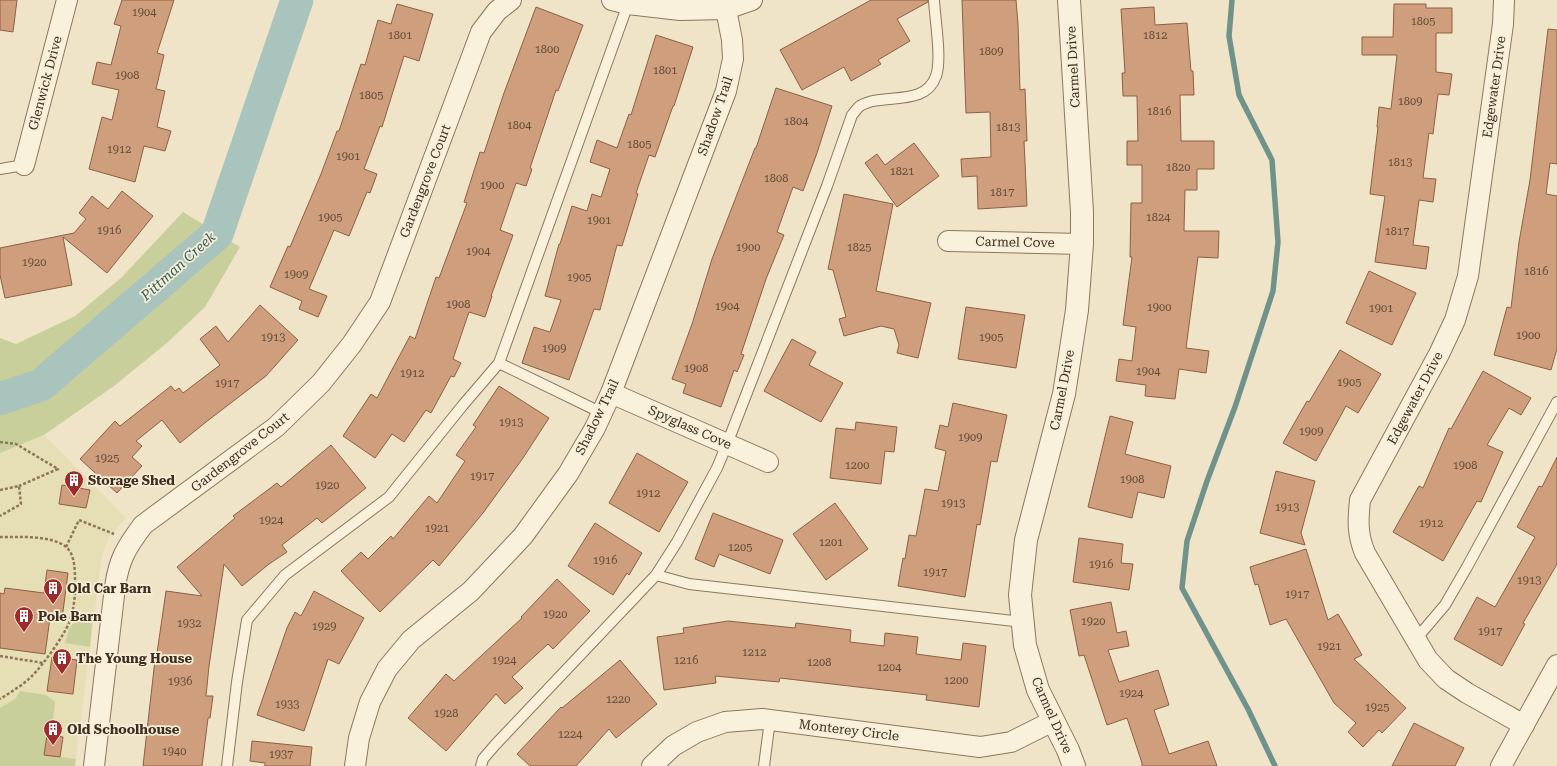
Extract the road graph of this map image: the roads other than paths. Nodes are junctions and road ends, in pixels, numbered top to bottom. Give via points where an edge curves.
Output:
1 (67, 0) edge
2 (511, 0) edge
3 (752, 0) edge
4 (934, 0) edge
5 (1069, 0) edge
6 (1504, 0) edge
7 (620, 2) edge
8 (726, 9) junction
9 (24, 165) joint
10 (0, 169) edge
11 (948, 241) dead end
12 (1082, 244) junction
13 (499, 363) junction
14 (611, 393) junction
15 (1557, 402) edge
16 (602, 413) junction
17 (727, 444) junction
18 (768, 462) dead end
19 (656, 575) junction
20 (1022, 622) junction
21 (1416, 639) junction
22 (1557, 664) edge
23 (770, 720) junction
24 (1053, 721) junction
25 (1524, 725) junction
26 (94, 766) edge
27 (227, 766) edge
28 (355, 766) edge
29 (481, 766) edge
30 (652, 766) edge
31 (764, 766) edge
32 (1074, 766) edge
33 (1501, 766) edge

1 - 9 street, Glenwick Drive
2 - 26 street, Gardengrove Court via 497,11 481,32 380,302 352,344 321,383 276,427 143,525 122,557 116,576
3 - 8 street
4 - 17 lane via 938,57 936,76 929,88 920,94 870,101 859,107 852,115
5 - 12 street, Carmel Drive
6 - 21 street, Edgewater Drive via 1503,24 1468,276 1458,313 1439,354 1360,500 1357,521 1365,553
7 - 8 street via 680,10
7 - 13 lane
8 - 14 street, Shadow Trail via 733,60 726,91
9 - 10 lane
11 - 12 street, Carmel Cove
12 - 20 street, Carmel Drive via 1077,310 1064,394 1026,540 1020,595
13 - 16 lane
13 - 27 lane via 389,497 285,576 246,620
14 - 16 street, Shadow Trail
14 - 17 street, Spyglass Cove
15 - 21 lane via 1445,605
16 - 28 street, Shadow Trail via 568,474 523,536 471,591 412,640 387,669 370,702 359,738
17 - 18 street, Spyglass Cove
17 - 19 lane via 677,542
19 - 20 lane via 689,584
19 - 29 lane via 495,745 483,759
20 - 24 street, Carmel Drive via 1025,646 1038,690
21 - 25 street, Edgewater Drive via 1428,660 1446,679
22 - 25 street
23 - 24 street, Monterey Circle via 980,747 1011,742
23 - 30 street, Monterey Circle via 725,722 697,732 673,746
23 - 31 lane
24 - 32 street, Carmel Drive
25 - 33 street

